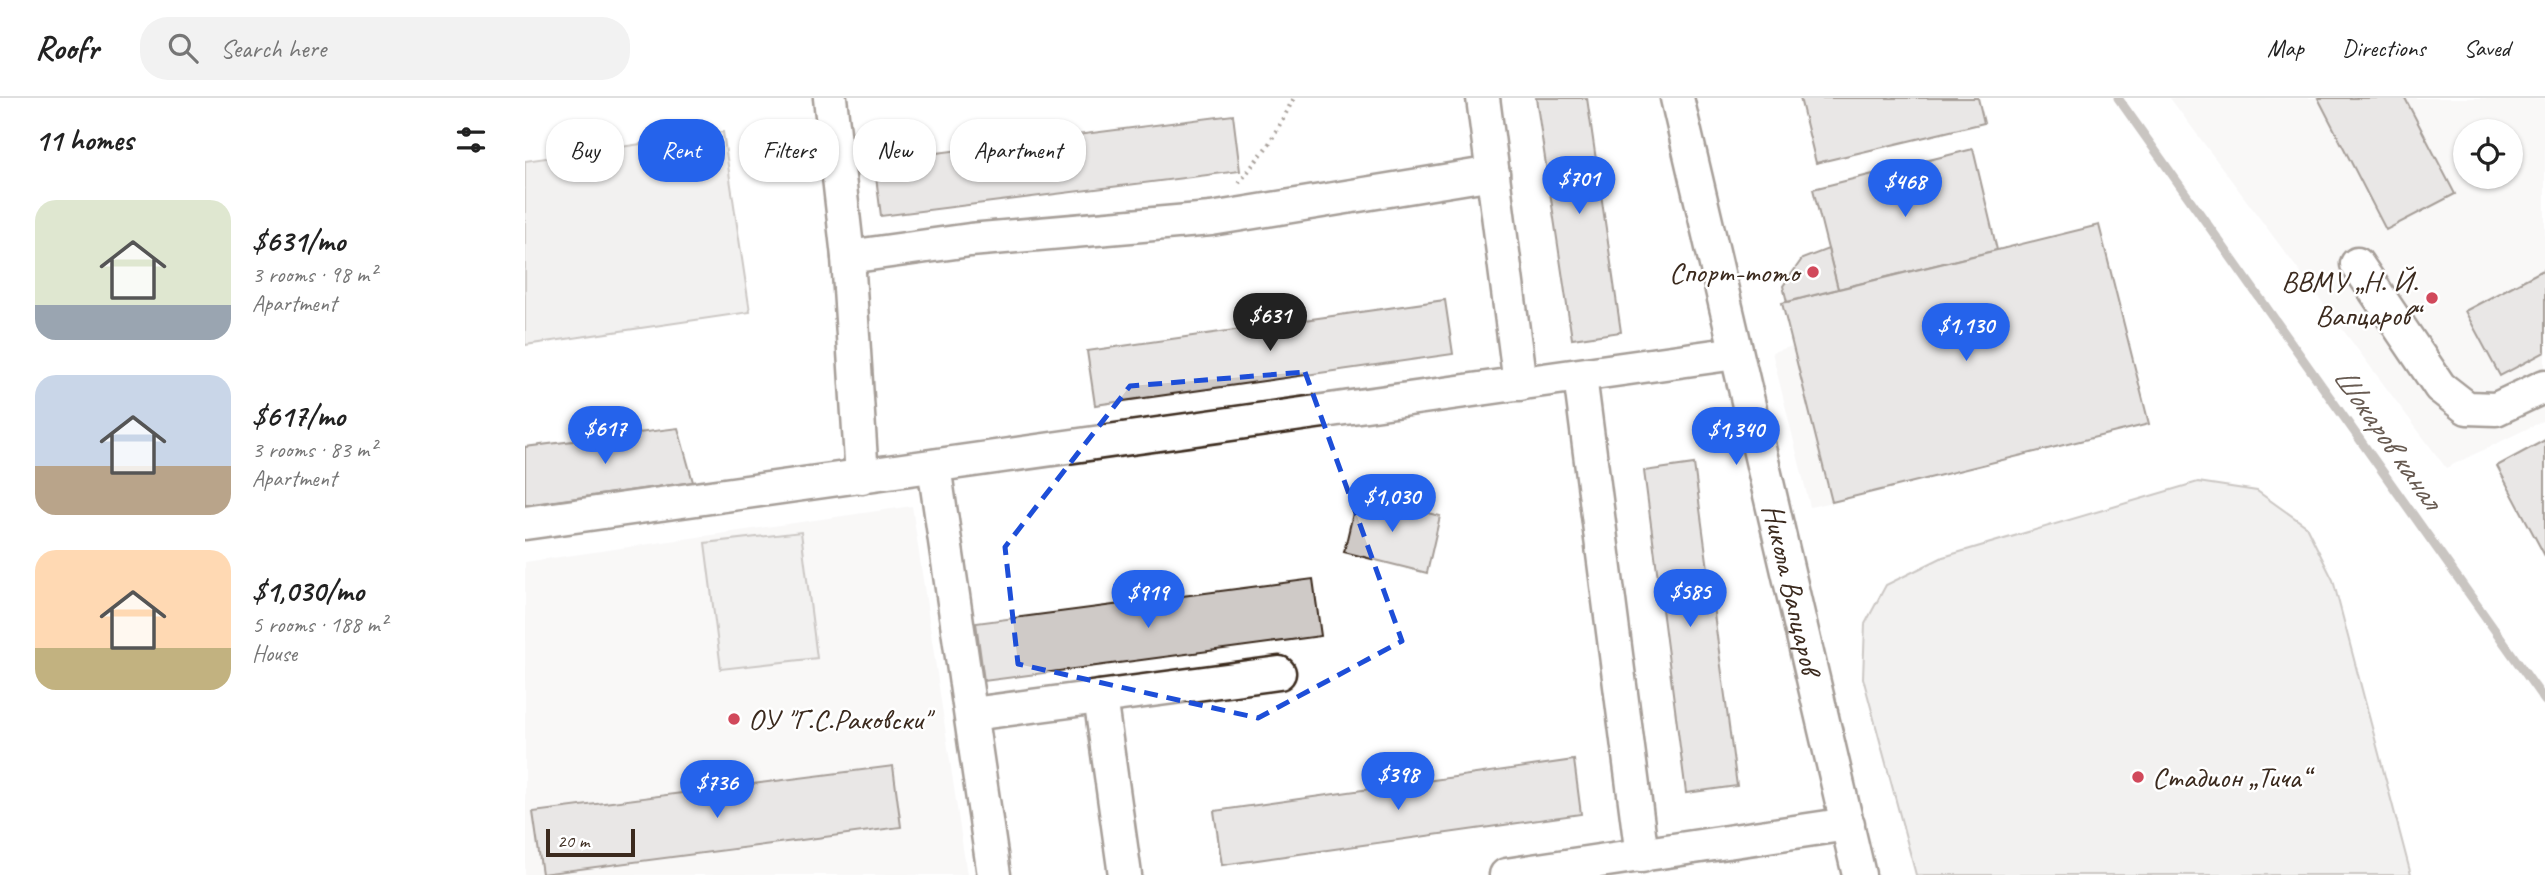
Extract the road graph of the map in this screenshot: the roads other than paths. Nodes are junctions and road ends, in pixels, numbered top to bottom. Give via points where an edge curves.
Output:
1 (830, 98) edge
2 (1483, 98) edge
3 (1677, 98) edge
4 (1493, 173) junction
5 (848, 257) junction
6 (2357, 264) dead end
7 (1736, 353) junction
8 (1580, 376) junction
9 (1520, 384) junction
10 (2545, 386) edge
11 (934, 466) junction
12 (862, 477) junction
13 (525, 523) edge
14 (1279, 673) dead end
15 (1100, 697) junction
16 (972, 714) junction
17 (1848, 824) junction
18 (1642, 856) junction
19 (1691, 862) edge
20 (994, 875) edge
21 (1125, 875) edge
22 (1506, 875) edge
23 (1859, 875) edge

1 - 5 street
2 - 4 street
3 - 7 street, Никола Вапцаров
4 - 5 street via 1211,219 970,240
4 - 9 street
5 - 12 street
6 - 10 street via 2440,387 2467,408 2496,409
7 - 8 street
7 - 17 street, Никола Вапцаров
8 - 9 street
8 - 18 street
9 - 11 street
11 - 12 street
11 - 16 street
12 - 13 street
14 - 15 street
15 - 16 street
15 - 21 street
16 - 20 street
17 - 19 street
17 - 23 street, Никола Вапцаров
18 - 19 street
18 - 22 street

